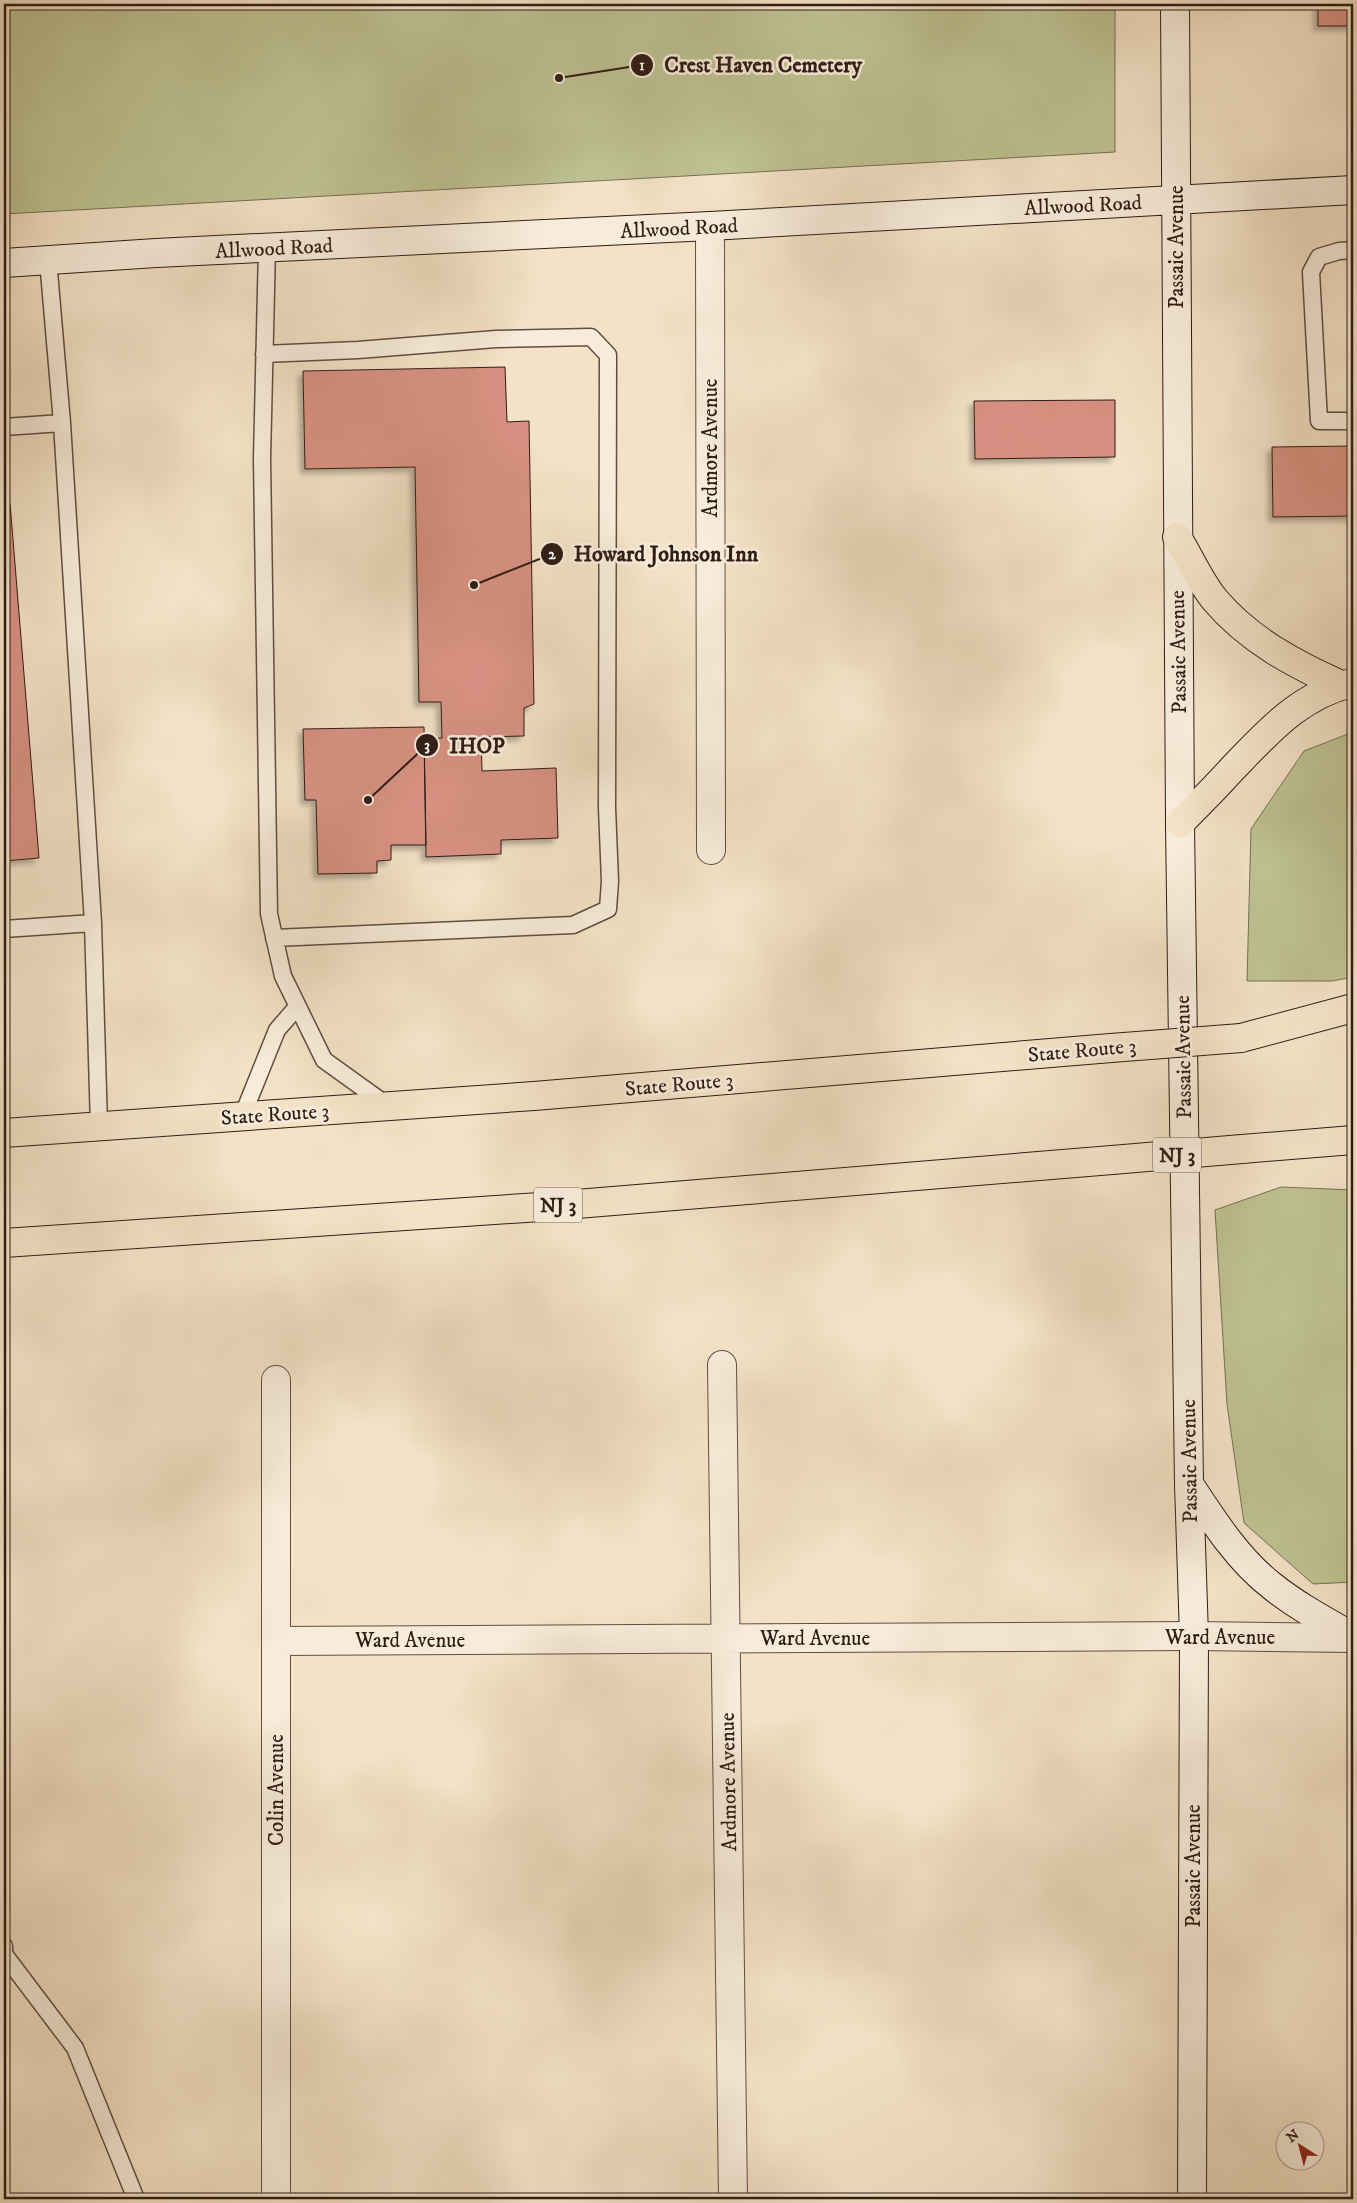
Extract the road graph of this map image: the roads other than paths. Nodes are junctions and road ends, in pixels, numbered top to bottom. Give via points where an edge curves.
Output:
1 (1175, 4) edge
2 (1353, 190) edge
3 (1176, 200) junction
4 (710, 226) junction
5 (267, 248) junction
6 (1353, 250) edge
7 (48, 260) junction
8 (4, 263) edge
9 (264, 354) junction
10 (1353, 421) edge
11 (62, 423) junction
12 (4, 427) edge
13 (1177, 537) junction
14 (1347, 684) edge
15 (1180, 823) junction
16 (711, 850) dead end
17 (93, 923) junction
18 (4, 929) edge
19 (274, 938) junction
20 (297, 1007) junction
21 (1353, 1008) edge
22 (1353, 1028) edge
23 (1241, 1038) junction
24 (388, 1106) junction
25 (242, 1117) junction
26 (99, 1126) junction
27 (4, 1132) edge
28 (1353, 1140) edge
29 (1242, 1149) junction
30 (1353, 1155) edge
31 (4, 1243) edge
32 (722, 1365) dead end
33 (276, 1380) dead end
34 (1189, 1484) junction
35 (1194, 1636) junction
36 (1353, 1638) edge
37 (726, 1639) junction
38 (276, 1641) junction
39 (4, 1946) edge
40 (136, 2199) edge
41 (276, 2199) edge
42 (733, 2199) edge
43 (1192, 2199) edge

1 - 3 main road, Passaic Avenue
2 - 3 main road, Allwood Road
3 - 4 main road, Allwood Road
3 - 13 main road, Passaic Avenue
4 - 5 main road, Allwood Road
4 - 16 main road, Ardmore Avenue
5 - 7 main road, Allwood Road
5 - 9 lane
6 - 10 lane via 1319,257 1311,272 1320,421
7 - 8 main road, Allwood Road
7 - 11 lane
9 - 19 lane via 262,458 269,914
9 - 19 lane via 496,339 591,337 608,355 608,909 573,925
11 - 12 lane
11 - 17 lane
13 - 14 highway via 1214,599 1262,644 1294,662
13 - 15 main road, Passaic Avenue
14 - 15 highway via 1294,708
15 - 34 main road, Passaic Avenue
17 - 18 lane
17 - 26 lane
19 - 20 lane via 283,976
20 - 24 lane via 324,1060
20 - 25 lane via 277,1030
21 - 23 highway
22 - 23 highway, State Route 3
23 - 24 highway, State Route 3, bridge
24 - 25 highway, State Route 3
25 - 26 highway, State Route 3
26 - 27 highway, State Route 3
28 - 29 highway, NJ 3
29 - 30 highway
29 - 31 highway, NJ 3, bridge via 540,1207
32 - 37 main road, Ardmore Avenue
33 - 38 main road, Colin Avenue
34 - 35 main road, Passaic Avenue
34 - 36 main road via 1219,1531 1270,1585
35 - 36 main road, Ward Avenue
35 - 37 main road, Ward Avenue
35 - 43 main road, Passaic Avenue
37 - 38 main road, Ward Avenue
37 - 42 main road, Ardmore Avenue
38 - 41 main road, Colin Avenue
39 - 40 lane via 4,1954 75,2048

